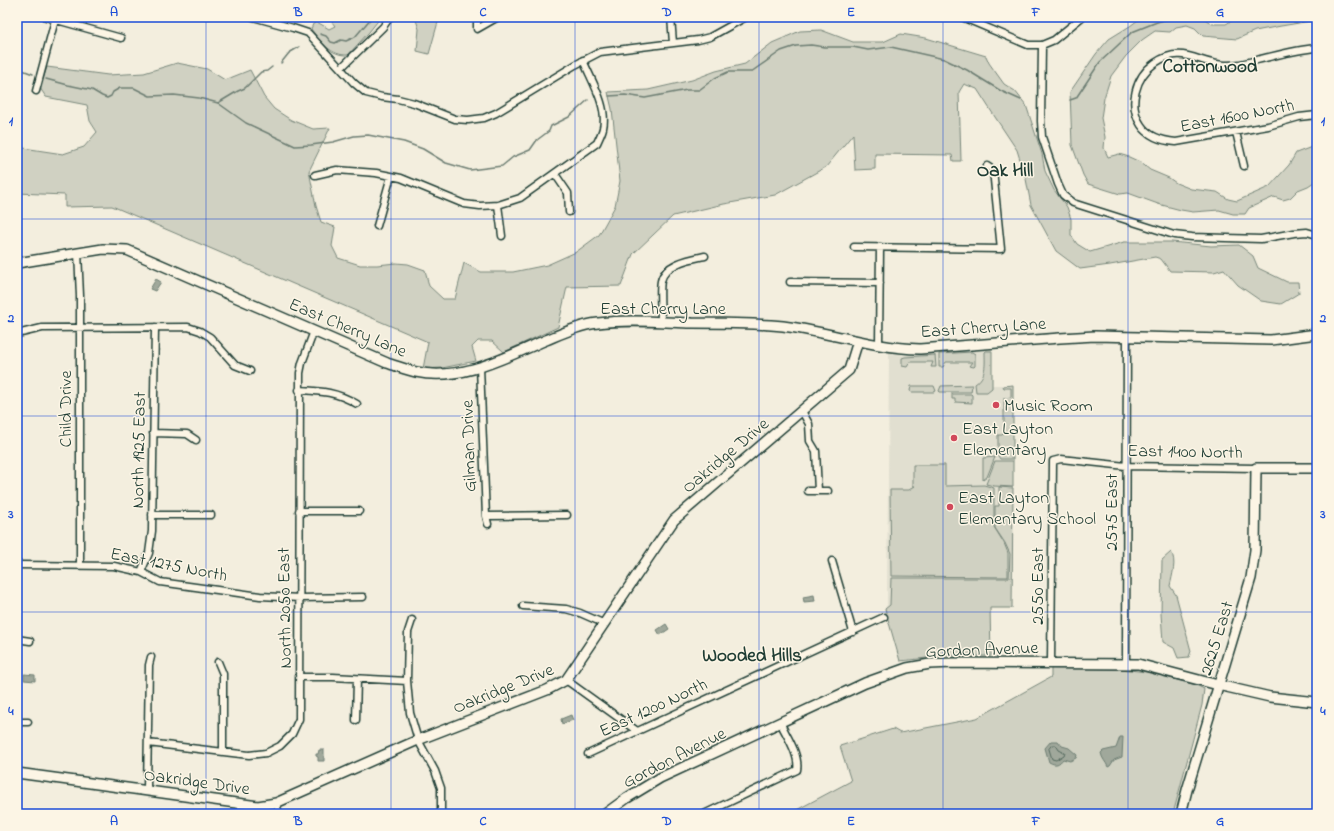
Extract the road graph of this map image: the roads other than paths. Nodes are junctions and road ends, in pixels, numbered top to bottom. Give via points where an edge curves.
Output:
1 (46, 17) edge
2 (253, 17) edge
3 (390, 17) edge
4 (477, 17) edge
5 (498, 17) edge
6 (671, 17) edge
7 (746, 17) edge
8 (962, 17) edge
9 (1082, 17) edge
10 (65, 19) edge
11 (55, 20) junction
12 (120, 38) dead end
13 (673, 43) junction
14 (1042, 45) junction
15 (1317, 48) edge
16 (583, 60) junction
17 (341, 68) junction
18 (36, 91) dead end
19 (1317, 115) edge
20 (1236, 132) junction
21 (987, 166) dead end
22 (1244, 166) dead end
23 (555, 174) junction
24 (315, 175) dead end
25 (391, 176) junction
26 (498, 205) junction
27 (569, 212) dead end
28 (377, 226) dead end
29 (1317, 234) edge
30 (502, 236) dead end
31 (854, 247) dead end
32 (880, 247) junction
33 (78, 252) junction
34 (705, 256) dead end
35 (17, 263) edge
36 (790, 282) dead end
37 (880, 283) junction
38 (661, 322) junction
39 (80, 327) junction
40 (155, 327) junction
41 (314, 331) junction
42 (17, 334) edge
43 (1317, 334) edge
44 (1127, 337) junction
45 (858, 341) junction
46 (879, 345) junction
47 (480, 367) junction
48 (250, 372) dead end
49 (299, 390) junction
50 (357, 404) dead end
51 (802, 411) junction
52 (153, 433) junction
53 (196, 440) dead end
54 (1053, 461) joint
55 (1126, 466) junction
56 (1256, 468) junction
57 (1317, 468) edge
58 (808, 491) dead end
59 (818, 491) junction
60 (828, 491) dead end
61 (299, 511) junction
62 (359, 511) dead end
63 (152, 515) junction
64 (567, 515) dead end
65 (211, 516) dead end
66 (486, 516) junction
67 (488, 524) dead end
68 (832, 561) dead end
69 (17, 565) edge
70 (80, 566) junction
71 (141, 572) junction
72 (363, 597) dead end
73 (300, 598) junction
74 (523, 606) dead end
75 (884, 617) dead end
76 (412, 620) dead end
77 (605, 624) junction
78 (853, 632) junction
79 (17, 639) edge
80 (30, 641) dead end
81 (152, 657) dead end
82 (218, 662) dead end
83 (1126, 662) junction
84 (1052, 663) junction
85 (300, 676) junction
86 (357, 679) junction
87 (566, 680) junction
88 (407, 681) junction
89 (1218, 685) junction
90 (1317, 702) edge
91 (356, 720) dead end
92 (17, 722) edge
93 (28, 722) dead end
94 (780, 722) junction
95 (637, 731) junction
96 (418, 740) junction
97 (148, 743) junction
98 (223, 752) junction
99 (588, 754) dead end
100 (17, 773) edge
101 (147, 790) junction
102 (276, 803) junction
103 (279, 814) edge
104 (441, 814) edge
105 (605, 814) edge
106 (704, 814) edge
107 (1181, 814) edge

1 - 11 street
2 - 17 street via 308,33
3 - 17 street
4 - 5 street via 477,29
6 - 13 street
7 - 13 street via 710,37
8 - 14 street via 1028,45
9 - 14 street via 1054,40
10 - 11 street
10 - 12 street
11 - 18 street
13 - 16 street via 600,52
14 - 29 street via 1042,136 1063,195 1073,203 1174,235 1261,239 1294,233
15 - 20 street, East 1600 North via 1241,64 1210,63 1187,55 1163,58 1146,71 1138,82 1135,96 1136,112 1142,126 1152,135 1176,142
16 - 17 street via 496,113 468,120 455,119 414,103 366,92
16 - 23 street via 601,103 603,129 597,143
19 - 20 street, East 1600 North
20 - 22 street
21 - 32 street via 993,170 1002,249
23 - 26 street via 520,198
23 - 27 street via 568,194
24 - 25 street via 337,170
25 - 26 street via 402,178 464,204
25 - 28 street
26 - 30 street
31 - 32 street
32 - 37 street
33 - 35 street, East Cherry Lane
33 - 39 street, Child Drive
33 - 41 street, East Cherry Lane via 127,250
34 - 38 street via 684,260 669,268 661,280
36 - 37 street
37 - 46 street
38 - 45 street, East Cherry Lane via 783,326
38 - 47 street, East Cherry Lane via 596,323 574,329
39 - 40 street
39 - 42 street via 42,328
39 - 70 street, Child Drive
40 - 48 street via 188,327 200,331 210,337 235,365
40 - 52 street, North 1925 East
41 - 47 street, East Cherry Lane via 387,363 416,372 446,374
41 - 49 street, North 2050 East via 302,363
43 - 44 street, East Cherry Lane via 1271,340
44 - 46 street, East Cherry Lane via 1060,338 920,349
44 - 55 street, 2575 East
45 - 46 street, East Cherry Lane
45 - 51 street, Oakridge Drive via 849,370
47 - 66 street, Gilman Drive
49 - 50 street via 333,393
49 - 61 street, North 2050 East
51 - 59 street via 809,424 810,442 816,451
51 - 77 street, Oakridge Drive via 674,520
52 - 53 street via 187,434
52 - 63 street, North 1925 East
54 - 55 street, East 1400 North via 1061,458
54 - 84 street, 2550 East
55 - 56 street, East 1400 North
55 - 83 street, 2575 East
56 - 57 street, East 1400 North
56 - 89 street, 2625 East via 1255,550 1251,578
58 - 59 street
59 - 60 street
61 - 62 street
61 - 73 street, North 2050 East
63 - 65 street
63 - 71 street, North 1925 East via 149,553
64 - 66 street
66 - 67 street, Gilman Drive
68 - 78 street
69 - 70 street, East 1275 North
70 - 71 street, East 1275 North via 114,566
71 - 73 street, East 1275 North via 160,582 260,596
72 - 73 street, East 1275 North
73 - 85 street, North 2050 East
74 - 77 street via 566,609
75 - 78 street, East 1200 North
76 - 88 street via 408,632
77 - 87 street, Oakridge Drive
78 - 95 street, East 1200 North
79 - 80 street
81 - 97 street via 148,665
82 - 98 street via 223,674
83 - 84 street, Gordon Avenue
83 - 89 street, Gordon Avenue
84 - 94 street, Gordon Avenue via 953,662 907,668 865,683
85 - 86 street
85 - 98 street, North 2050 East via 299,719 292,734 280,746 266,754
86 - 88 street
86 - 91 street
87 - 95 street
87 - 96 street, Oakridge Drive via 547,690
88 - 96 street via 410,713
89 - 90 street, Gordon Avenue via 1270,697
89 - 107 street, 2625 East
92 - 93 street
94 - 105 street, Gordon Avenue via 660,778
94 - 106 street via 797,757 797,770
95 - 99 street, East 1200 North
96 - 102 street, Oakridge Drive
96 - 104 street via 436,771 441,788
97 - 98 street, North 2050 East
97 - 101 street
100 - 101 street, Oakridge Drive
101 - 102 street, Oakridge Drive via 258,806
102 - 103 street

